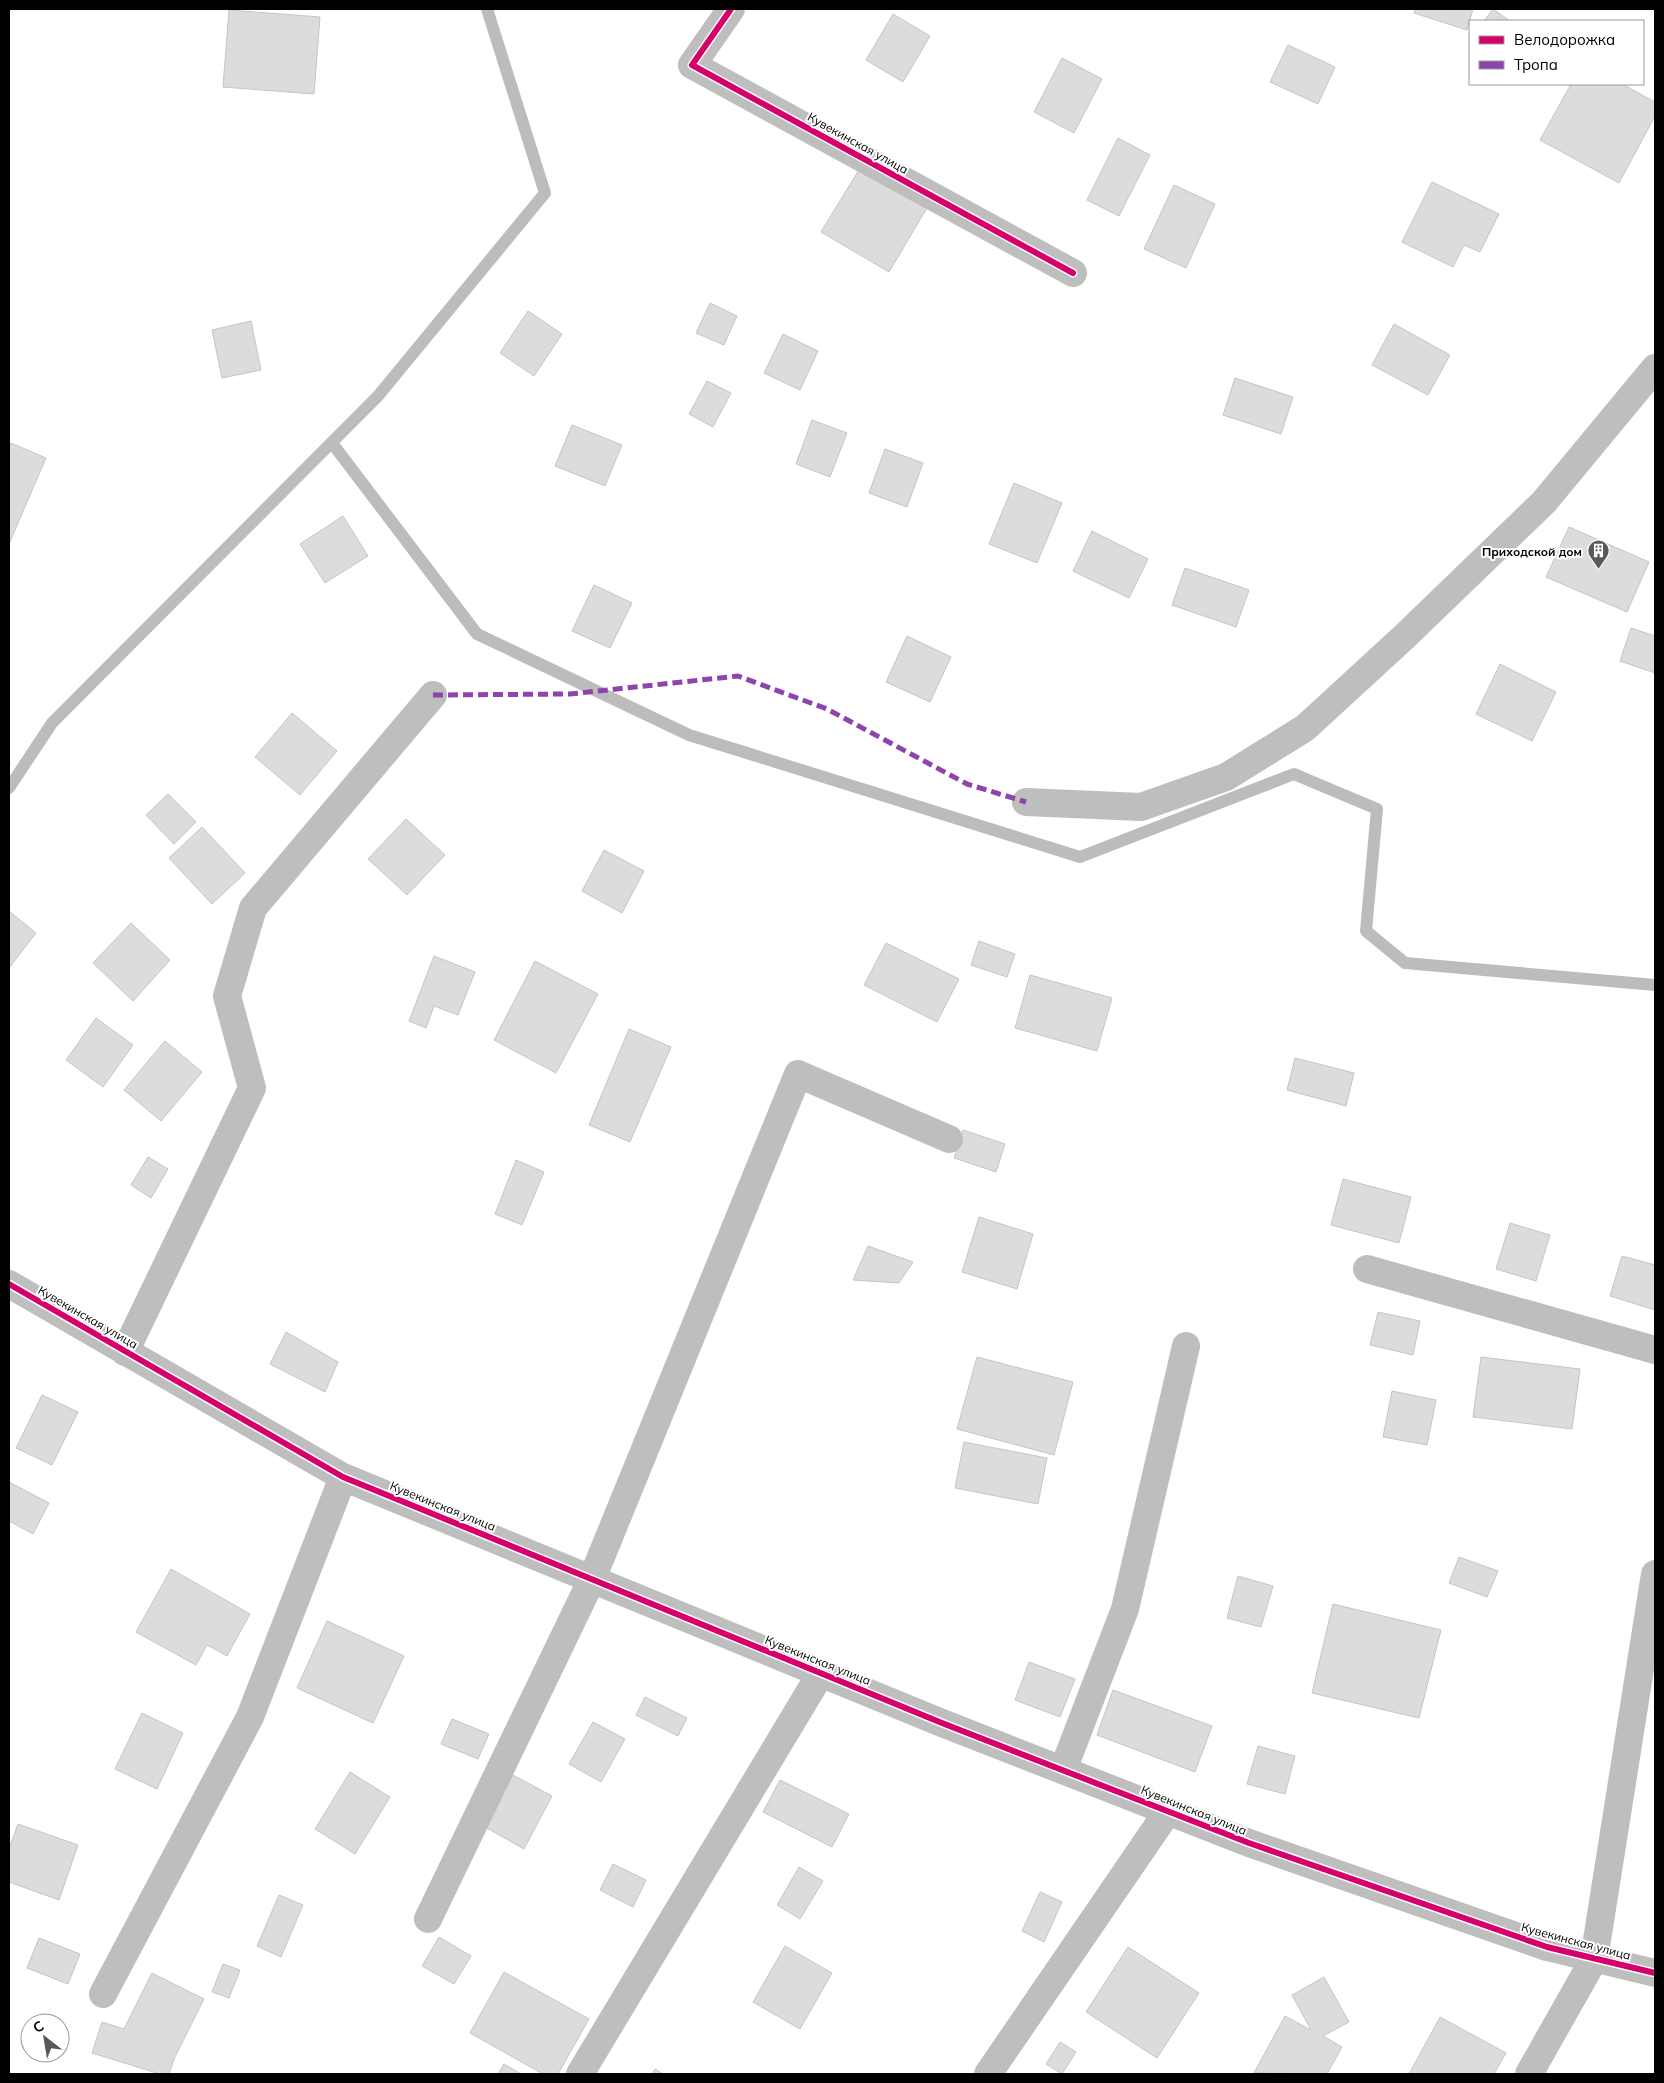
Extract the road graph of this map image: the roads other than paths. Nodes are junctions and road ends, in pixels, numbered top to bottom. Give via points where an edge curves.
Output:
1 (732, 9) edge
2 (1073, 273) dead end
3 (1655, 368) edge
4 (433, 695) dead end
5 (1026, 802) dead end
6 (949, 1139) dead end
7 (1367, 1269) dead end
8 (9, 1284) edge
9 (1186, 1346) dead end
10 (1655, 1350) edge
11 (125, 1352) junction
12 (342, 1477) junction
13 (1655, 1574) edge
14 (592, 1579) junction
15 (821, 1673) junction
16 (1063, 1770) junction
17 (1168, 1811) junction
18 (428, 1919) dead end
19 (1594, 1960) junction
20 (1655, 1973) edge
21 (103, 1994) dead end
22 (580, 2074) edge
23 (988, 2074) edge
24 (1529, 2074) edge

1 - 2 street, Кувекинская улица via 692,65
3 - 5 street via 1544,502 1305,728 1226,777 1141,807
4 - 11 street via 253,908 227,996 252,1088
6 - 14 street via 798,1074
7 - 10 street
8 - 11 street, Кувекинская улица
9 - 16 street via 1125,1608
11 - 12 street, Кувекинская улица
12 - 14 street, Кувекинская улица
12 - 21 street via 250,1716
13 - 19 street
14 - 15 street, Кувекинская улица
14 - 18 street
15 - 16 street, Кувекинская улица
15 - 22 street
16 - 17 street, Кувекинская улица
17 - 19 street, Кувекинская улица via 1249,1843 1547,1947
17 - 23 street
19 - 20 street, Кувекинская улица
19 - 24 street

